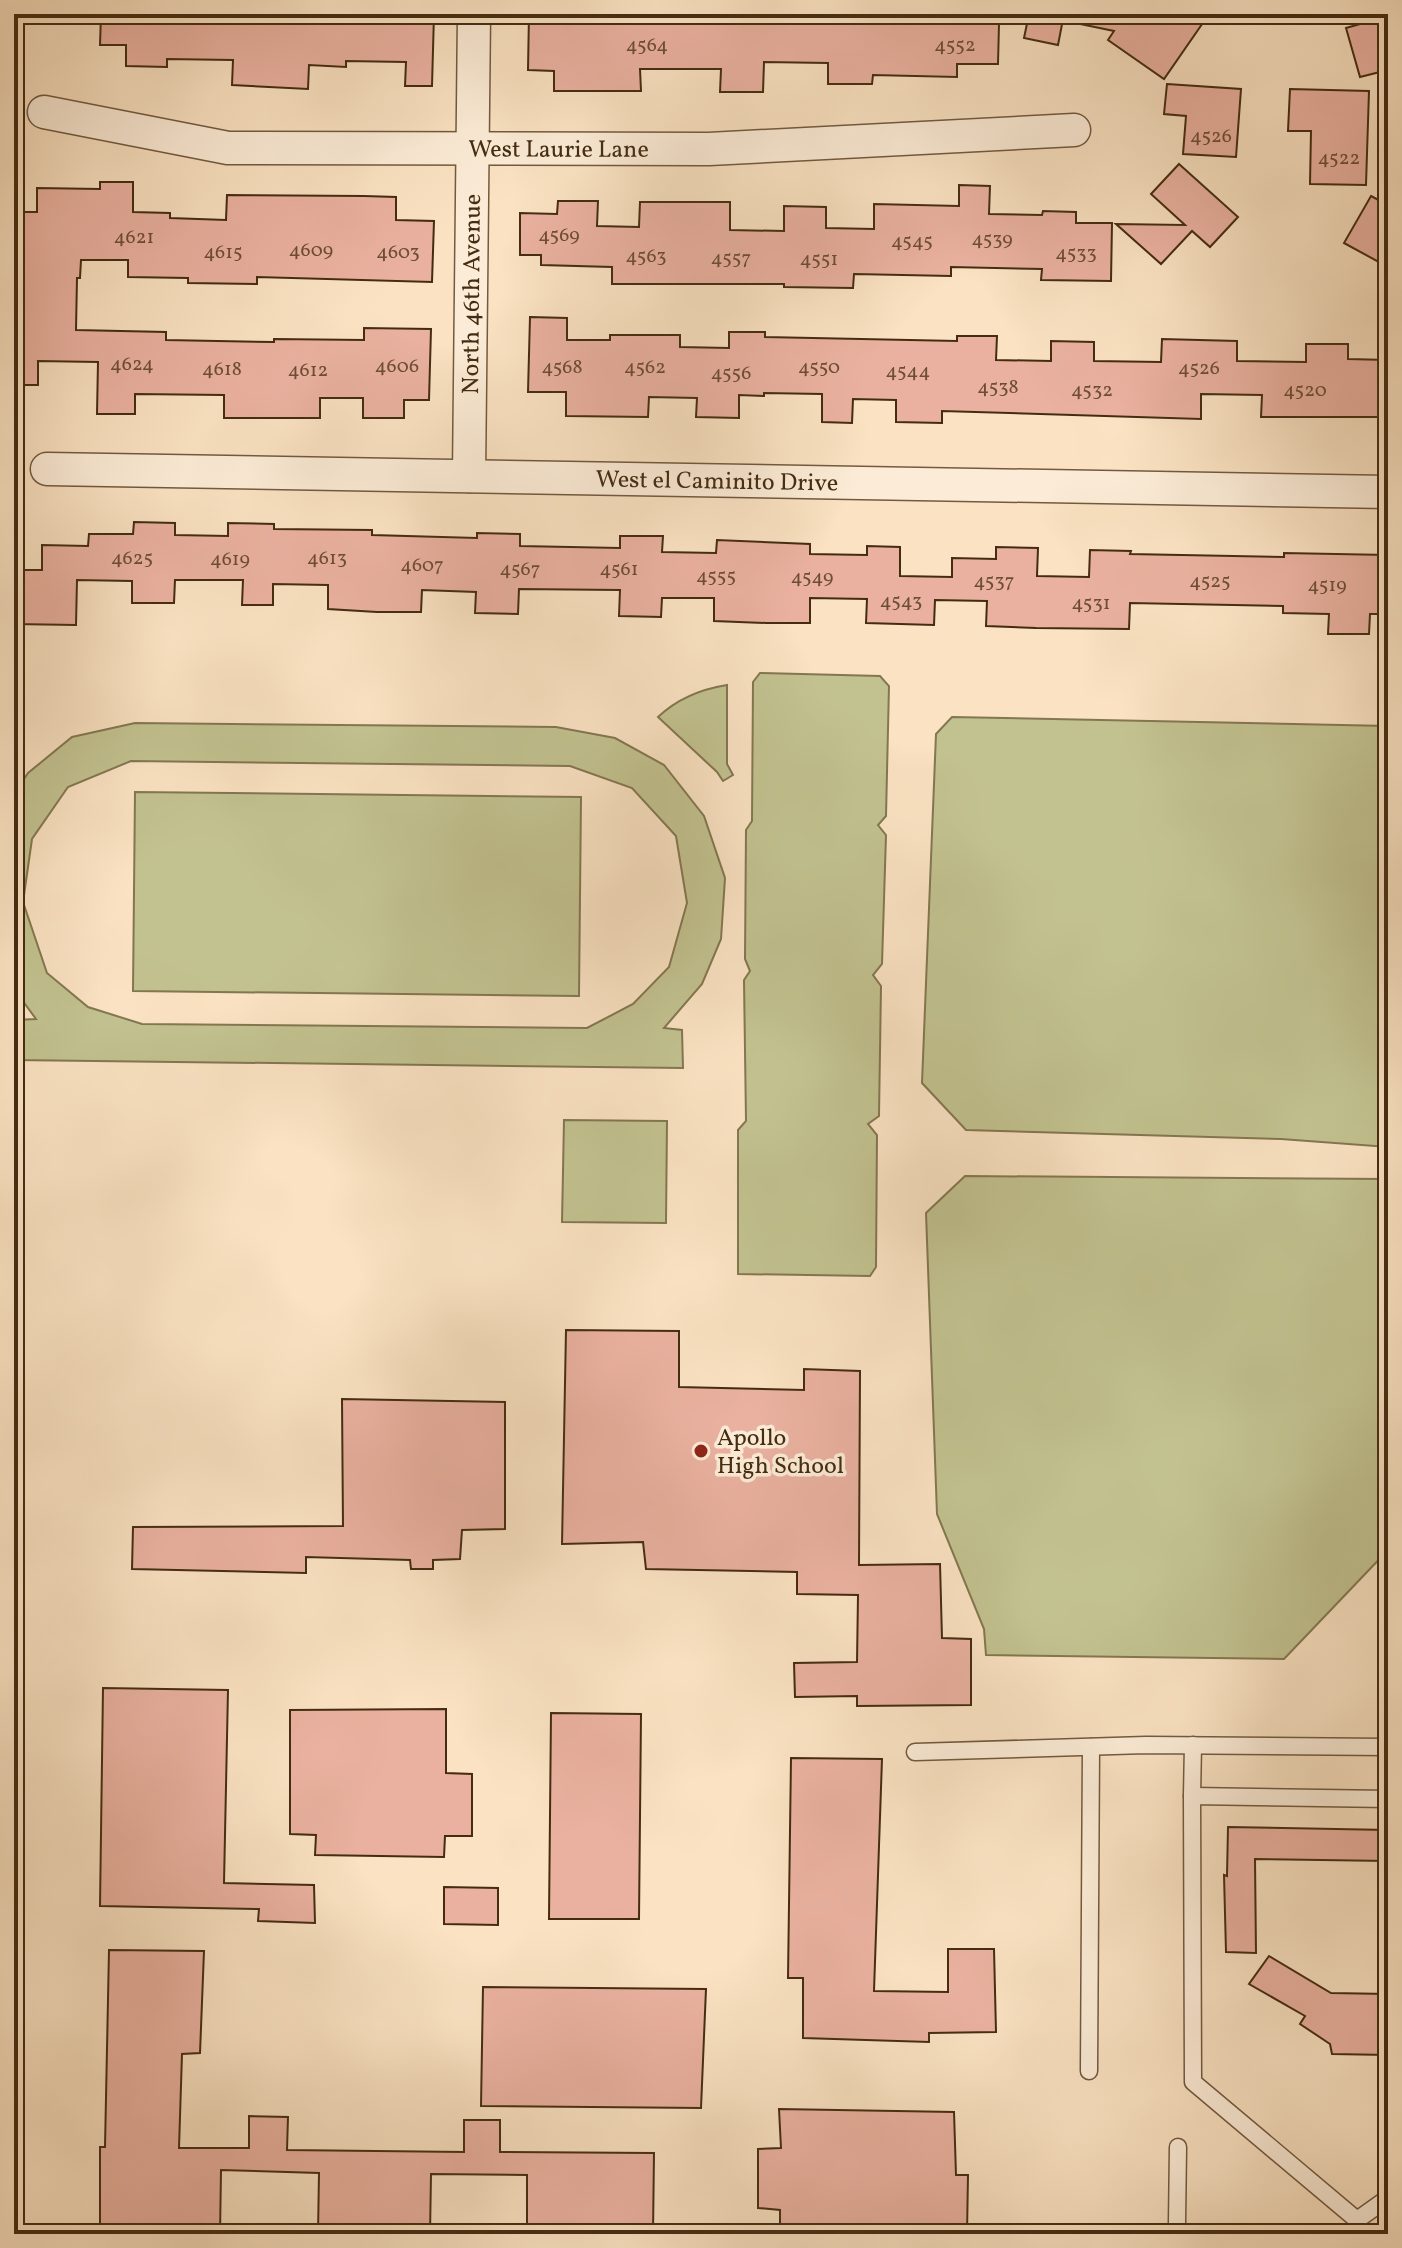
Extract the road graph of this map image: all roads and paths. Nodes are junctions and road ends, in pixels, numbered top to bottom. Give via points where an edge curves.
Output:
1 (474, 14) edge
2 (44, 112) dead end
3 (1074, 130) dead end
4 (473, 150) junction
5 (47, 469) dead end
6 (469, 476) junction
7 (1388, 492) edge
8 (1193, 1745) junction
9 (1091, 1747) junction
10 (1388, 1747) edge
11 (915, 1752) dead end
12 (1192, 1796) junction
13 (1388, 1799) edge
14 (1089, 2071) dead end
15 (1178, 2147) dead end
16 (1388, 2198) edge
17 (1177, 2223) dead end
18 (1356, 2227) edge

1 - 4 street, North 46th Avenue
2 - 4 street, West Laurie Lane via 228,148
3 - 4 street, West Laurie Lane via 709,149
4 - 6 street, North 46th Avenue
5 - 6 street, West el Caminito Drive
6 - 7 street, West el Caminito Drive
8 - 9 lane
8 - 10 lane
8 - 12 lane
9 - 11 lane
9 - 14 lane
12 - 13 lane
12 - 18 lane via 1193,2082
15 - 17 lane
16 - 18 lane

